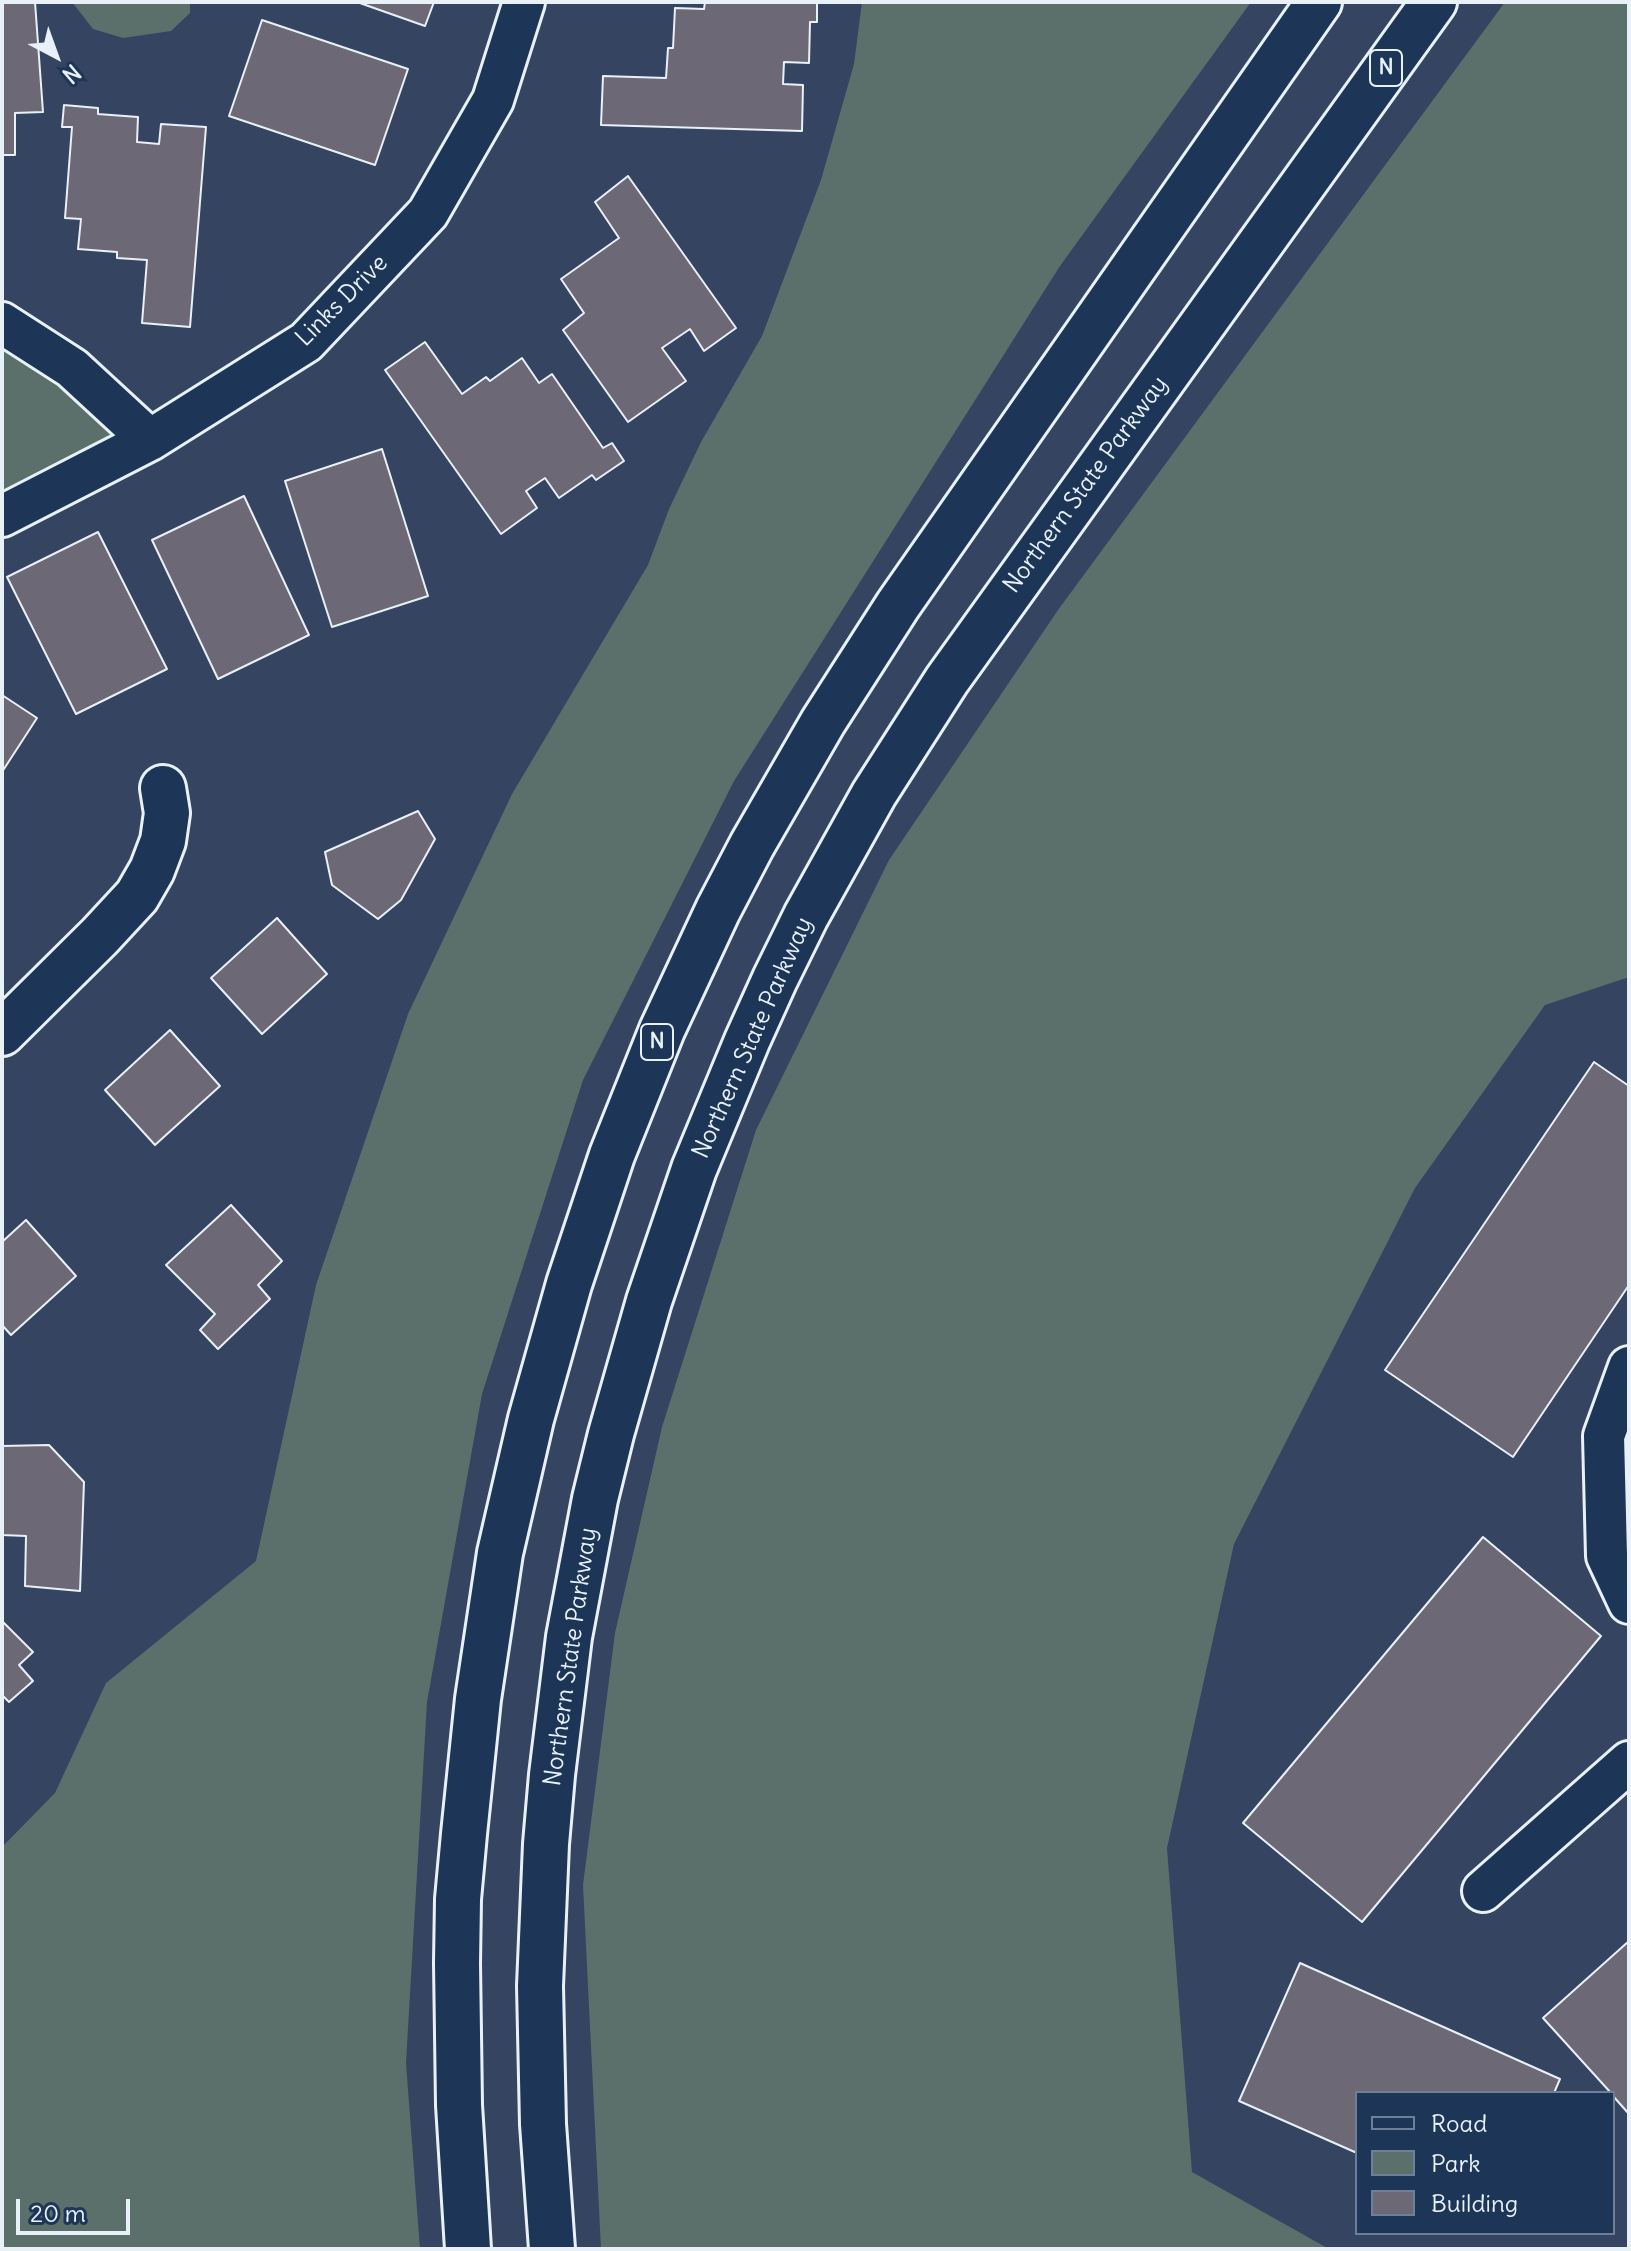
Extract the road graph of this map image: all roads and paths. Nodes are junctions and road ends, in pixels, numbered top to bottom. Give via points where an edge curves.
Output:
1 (524, 2) edge
2 (1319, 2) edge
3 (1434, 2) edge
4 (2, 323) edge
5 (150, 440) junction
6 (2, 516) edge
7 (163, 788) dead end
8 (2, 1033) edge
9 (1629, 1367) edge
10 (1629, 1603) edge
11 (1629, 1762) edge
12 (1483, 1891) dead end
13 (468, 2249) edge
14 (552, 2249) edge

1 - 5 street, Links Drive via 493,100 428,213 306,342
2 - 13 main road, N via 898,605 823,722 718,910 612,1155 527,1433 500,1553 478,1699 461,1860 457,1963
3 - 14 main road, Northern State Parkway / N via 910,737 806,916 699,1157 615,1421 569,1637 548,1816 541,1957 542,2096
4 - 5 street via 72,368
5 - 6 street, Links Drive
7 - 8 main road via 163,841 137,896
9 - 10 street via 1604,1436 1607,1556
11 - 12 street

